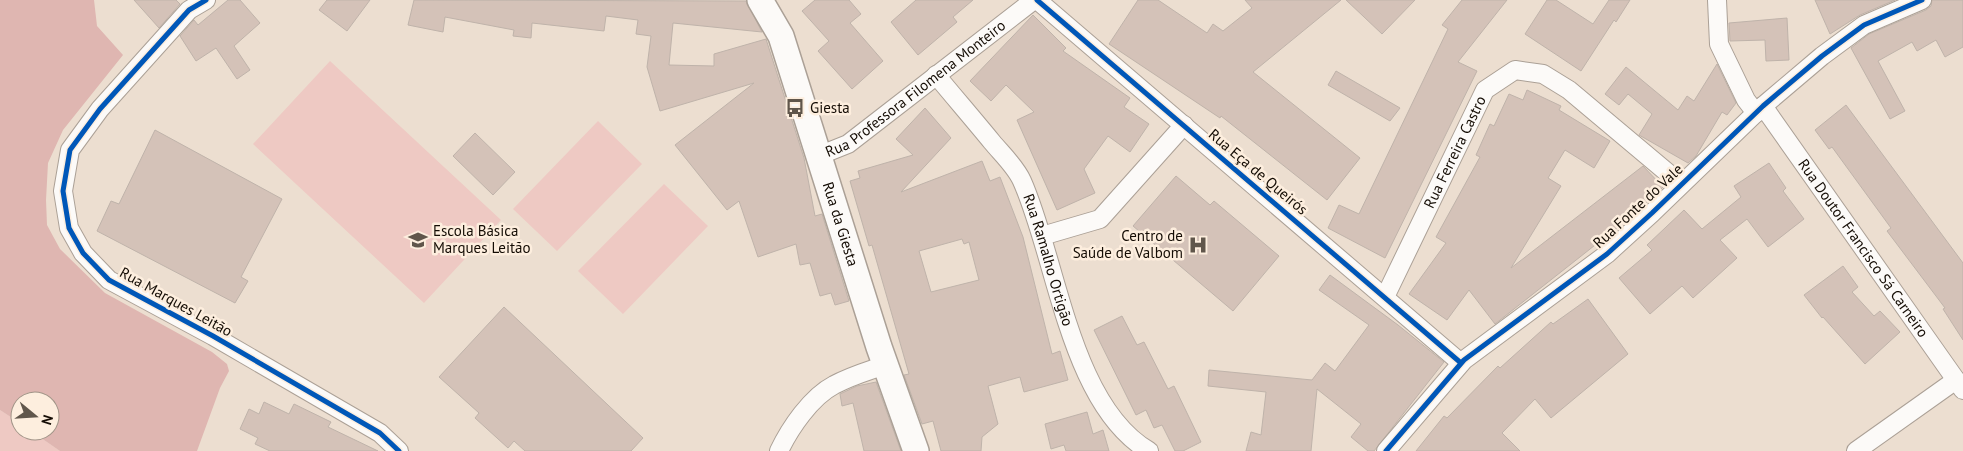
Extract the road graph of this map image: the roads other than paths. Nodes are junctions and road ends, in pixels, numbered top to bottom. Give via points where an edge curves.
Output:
1 (206, 0) edge
2 (760, 0) edge
3 (1035, 0) edge
4 (1717, 0) edge
5 (1922, 0) edge
6 (186, 5) edge
7 (936, 76) junction
8 (1760, 110) junction
9 (1184, 125) junction
10 (818, 156) junction
11 (1681, 184) junction
12 (1042, 236) junction
13 (1385, 297) junction
14 (1462, 363) junction
15 (885, 365) junction
16 (1960, 385) edge
17 (398, 451) edge
18 (779, 451) edge
19 (916, 451) edge
20 (1149, 451) edge
21 (1386, 451) edge
22 (1856, 451) edge

1 - 6 street, Rua Marques Leitão
2 - 10 street, Rua da Giesta via 781,36
3 - 7 street, Rua Professora Filomena Monteiro
3 - 9 street, Rua Eça de Queirós
4 - 8 street, Rua Doutor Francisco Sá Carneiro via 1719,44 1746,100
5 - 8 street, Rua Fonte do Vale via 1864,25 1822,56
6 - 17 street, Rua Marques Leitão via 70,150 63,190 69,228 83,253 109,280 380,433
7 - 10 street, Rua Professora Filomena Monteiro via 848,144
7 - 12 street, Rua Ramalho Ortigão via 1021,179
8 - 11 street, Rua Fonte do Vale
8 - 16 street, Rua Doutor Francisco Sá Carneiro
9 - 12 street via 1100,219
9 - 13 street, Rua Eça de Queirós
10 - 15 street, Rua da Giesta
11 - 13 street, Rua Ferreira Castro via 1569,90 1543,74 1515,70 1485,90
11 - 14 street, Rua Fonte do Vale via 1606,254
12 - 20 street, Rua Ramalho Ortigão via 1079,354 1100,400 1120,427
13 - 14 street, Rua Eça de Queirós
14 - 21 street, Rua Fonte do Vale
15 - 18 street via 832,385 811,404
15 - 19 street, Rua da Giesta
16 - 22 street

